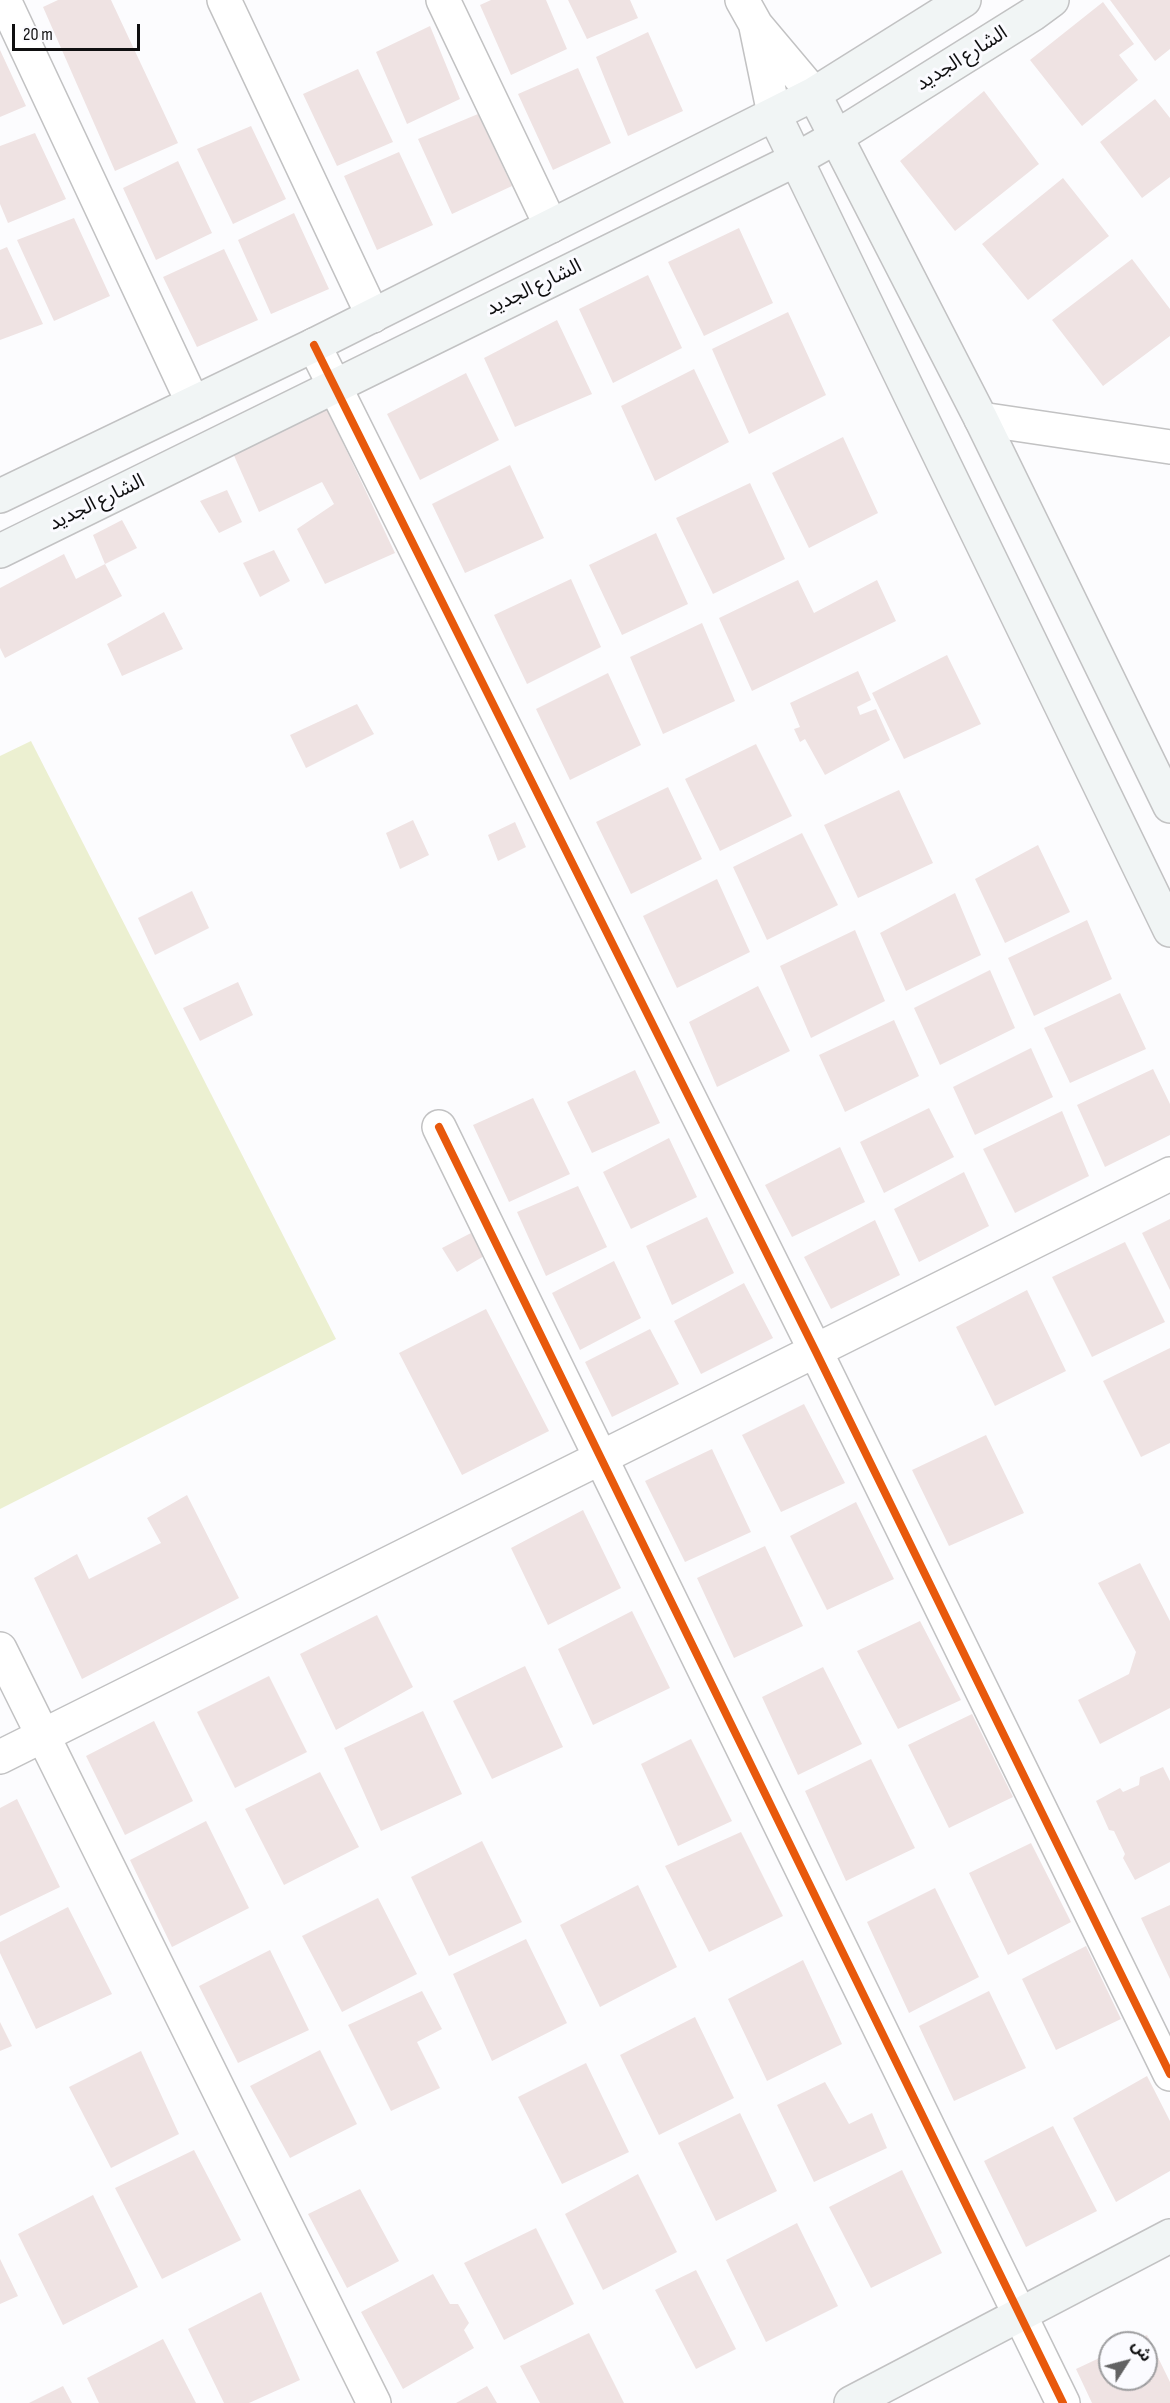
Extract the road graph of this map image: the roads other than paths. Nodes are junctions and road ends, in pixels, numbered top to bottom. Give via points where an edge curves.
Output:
1 (4, 0) edge
2 (224, 0) edge
3 (443, 0) edge
4 (964, 0) edge
5 (1053, 0) edge
6 (749, 13) edge
7 (814, 94) junction
8 (774, 114) junction
9 (836, 137) junction
10 (797, 159) junction
11 (551, 226) junction
12 (373, 316) junction
13 (314, 345) junction
14 (335, 386) junction
15 (193, 403) junction
16 (981, 419) junction
17 (1170, 447) edge
18 (0, 496) edge
19 (0, 551) edge
20 (1170, 806) edge
21 (1170, 930) edge
22 (439, 1127) dead end
23 (1170, 1174) edge
24 (816, 1352) junction
25 (602, 1458) junction
26 (0, 1649) edge
27 (43, 1736) junction
28 (0, 1757) edge
29 (1170, 2074) edge
30 (1170, 2236) edge
31 (1020, 2314) junction
32 (374, 2403) edge
33 (851, 2403) edge
34 (1063, 2403) edge

1 - 15 street
2 - 12 street
3 - 11 street
4 - 7 street
5 - 9 street, الشارع الجديد
6 - 7 street
6 - 8 street
7 - 8 street
7 - 9 street
8 - 10 street
8 - 11 street
9 - 10 street, الشارع الجديد
9 - 16 street
10 - 14 street, الشارع الجديد
10 - 21 street
11 - 12 street
12 - 13 street
13 - 14 street
13 - 15 street
14 - 19 street, الشارع الجديد
14 - 24 street
15 - 18 street
16 - 17 street
16 - 20 street
22 - 25 street
23 - 24 street
24 - 25 street
24 - 29 street
25 - 27 street
25 - 31 street
26 - 27 street
27 - 28 street
27 - 32 street
30 - 31 street
31 - 33 street
31 - 34 street

